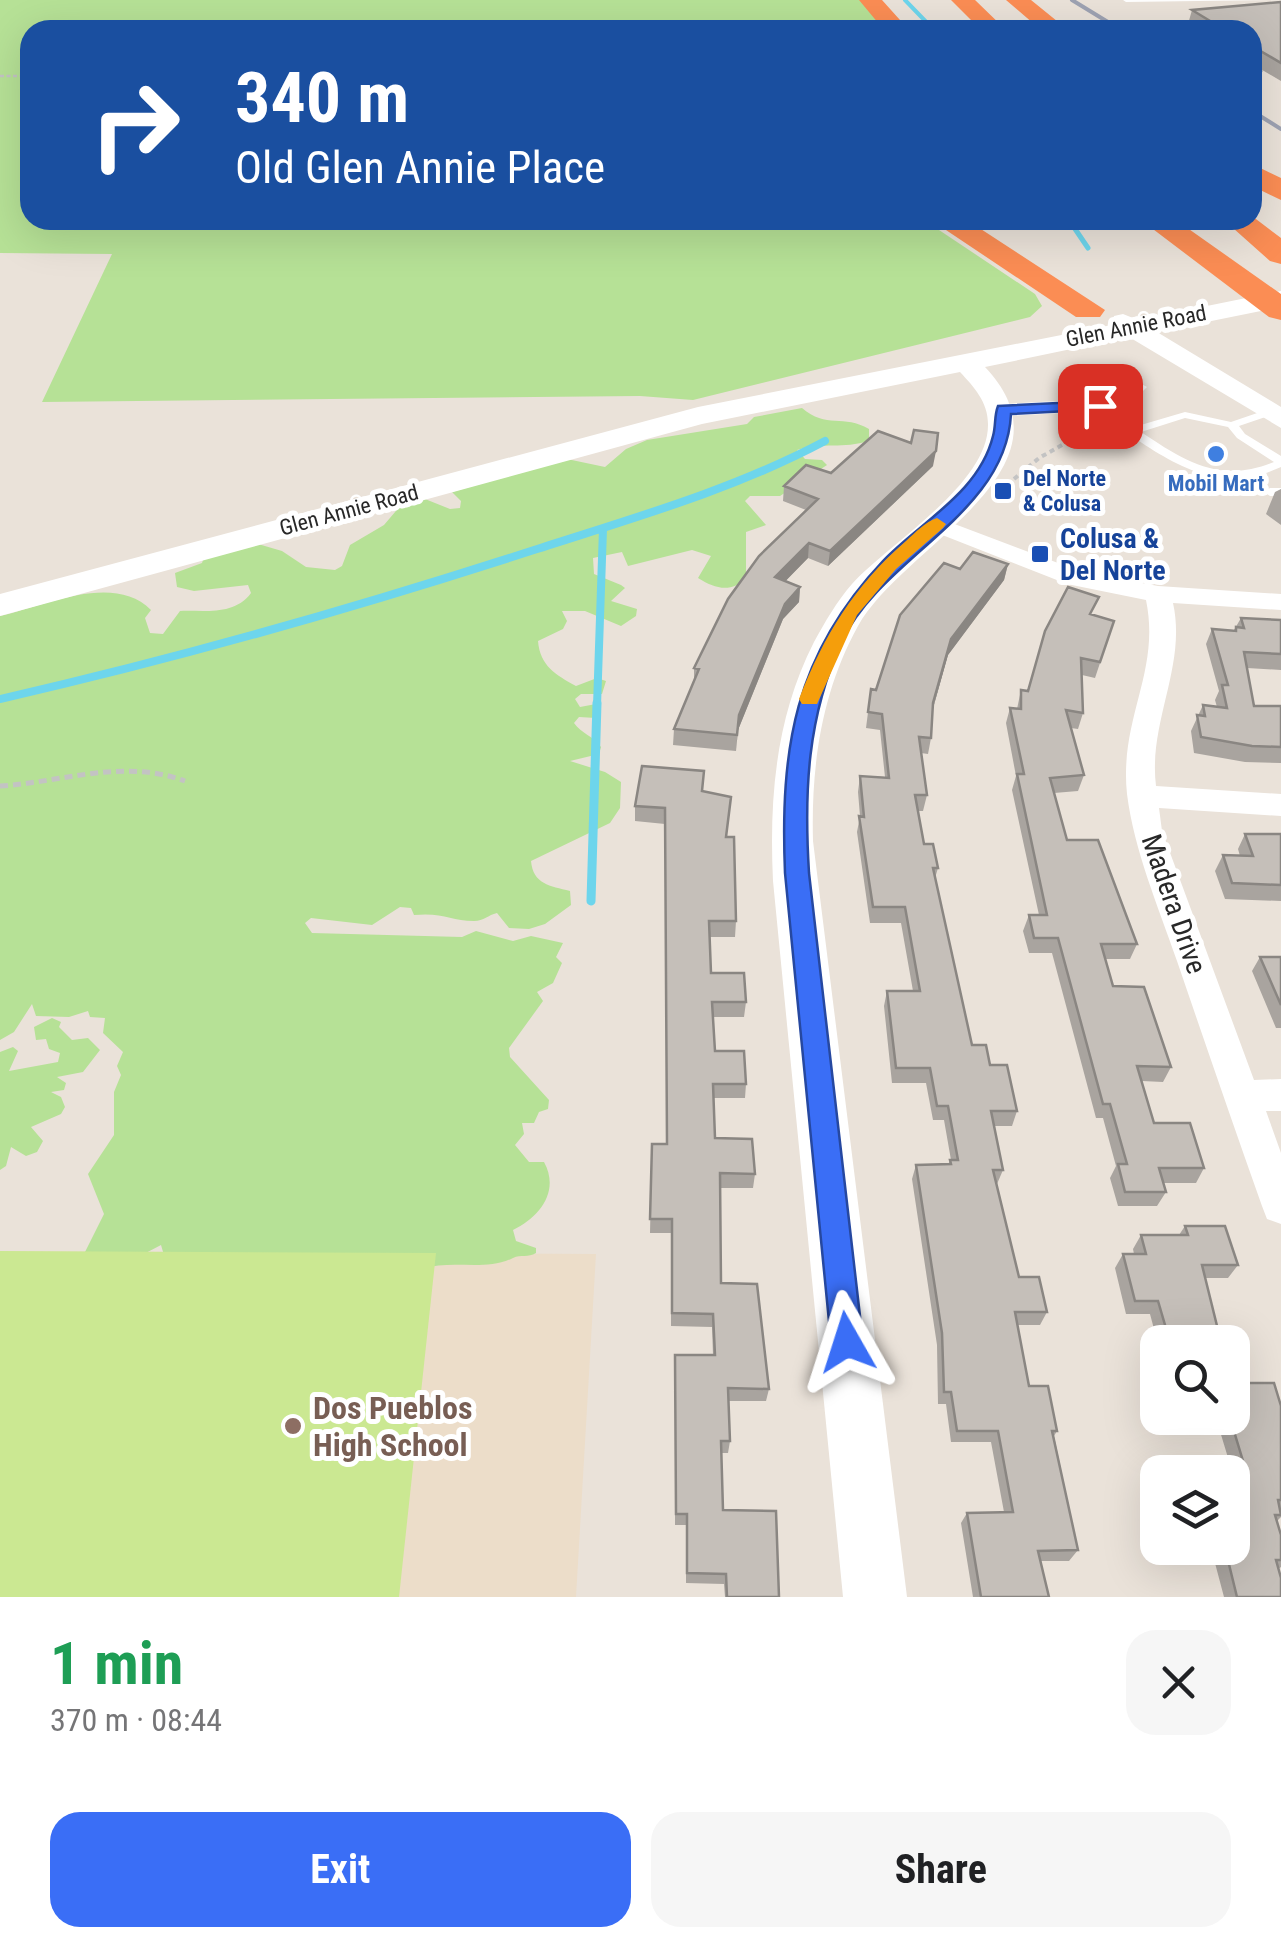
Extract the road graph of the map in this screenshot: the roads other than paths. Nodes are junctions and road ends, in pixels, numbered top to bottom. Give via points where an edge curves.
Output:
1 (870, 0) edge
2 (962, 0) edge
3 (1000, 0) edge
4 (1016, 0) edge
5 (1126, 0) edge
6 (1278, 0) edge
7 (887, 20) edge
8 (983, 20) edge
9 (1021, 20) edge
10 (1043, 20) edge
11 (966, 230) edge
12 (993, 230) edge
13 (1170, 230) edge
14 (1209, 230) edge
15 (1251, 230) edge
16 (1281, 254) edge
17 (1281, 277) edge
18 (1281, 288) edge
19 (1281, 299) edge
20 (1124, 308) junction
21 (1281, 310) edge
22 (965, 361) junction
23 (1136, 387) dead end
24 (1004, 410) junction
25 (1097, 412) junction
26 (698, 416) junction
27 (1276, 416) edge
28 (1232, 425) junction
29 (1132, 430) junction
30 (1281, 462) edge
31 (936, 524) junction
32 (1158, 594) junction
33 (1281, 602) edge
34 (0, 605) edge
35 (1141, 796) junction
36 (1281, 805) edge
37 (1281, 1095) edge
38 (1241, 1096) junction
39 (1281, 1206) edge
40 (875, 1597) edge

1 - 7 highway
2 - 8 highway
3 - 9 highway
4 - 10 highway
5 - 6 lane
11 - 20 highway
12 - 20 highway
13 - 21 highway
14 - 18 highway
15 - 16 highway
17 - 20 main road, Glen Annie Road
19 - 20 main road, Glen Annie Road via 1222,310
20 - 22 main road, Glen Annie Road
20 - 26 main road, Glen Annie Road via 846,368
20 - 27 main road
22 - 24 main road via 995,388
22 - 26 main road, Glen Annie Road
23 - 25 street
24 - 25 street
24 - 31 main road via 991,464 974,490
25 - 29 lane
26 - 34 main road, Glen Annie Road
27 - 28 lane
28 - 29 lane via 1192,415
28 - 30 lane
29 - 30 lane via 1223,476 1253,474
31 - 32 street via 1076,579
31 - 40 main road via 864,593 833,638 810,696 794,776 800,911
32 - 33 street
32 - 35 street, Madera Drive via 1166,643 1140,741
35 - 36 street
35 - 38 street, Madera Drive via 1162,878
37 - 38 street
38 - 39 street, Madera Drive

